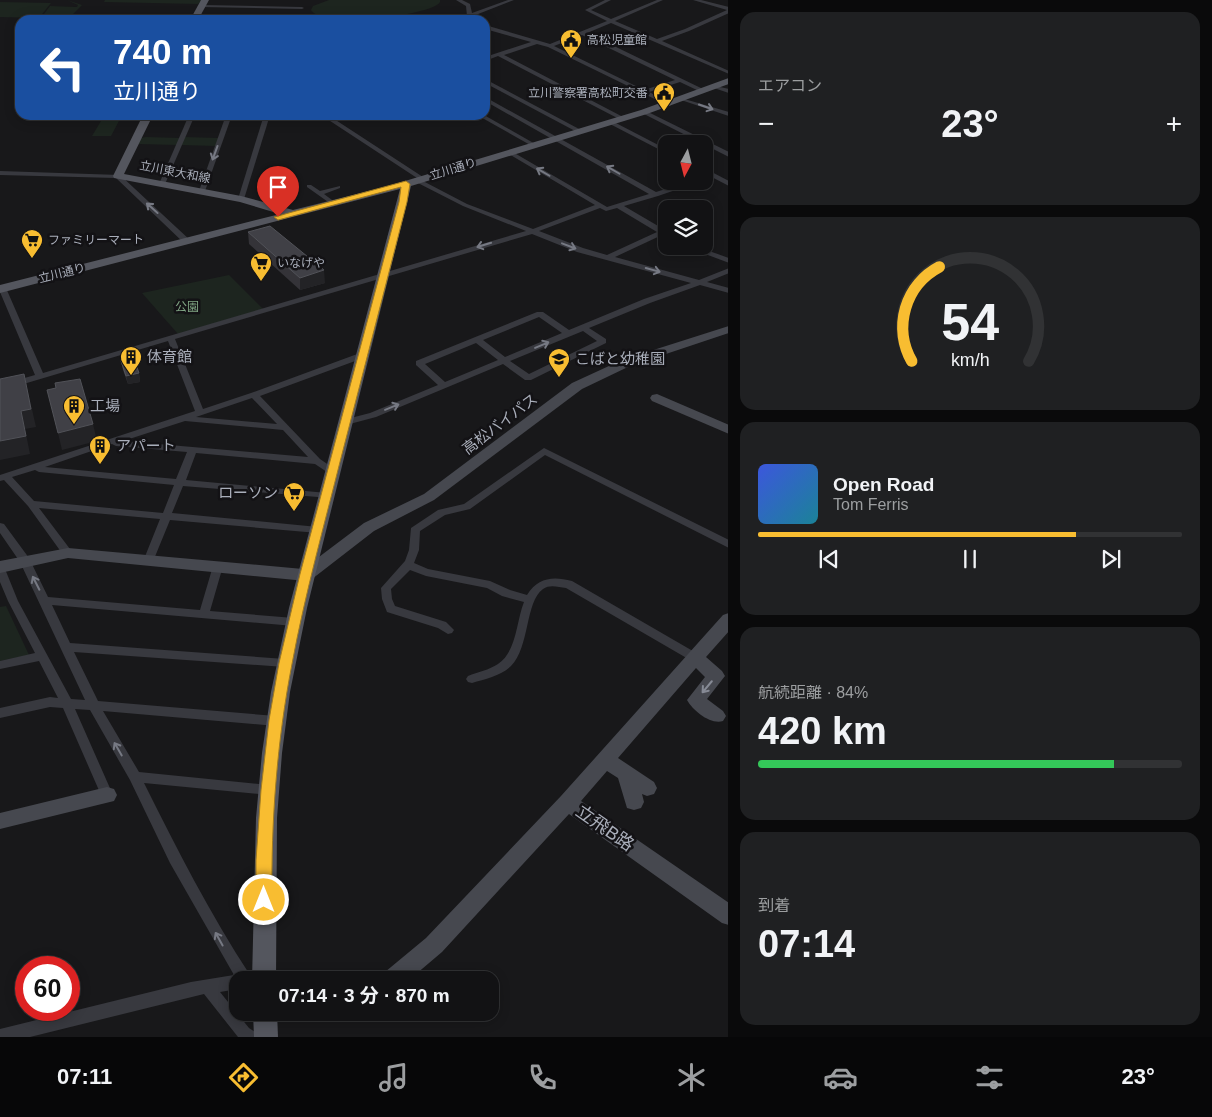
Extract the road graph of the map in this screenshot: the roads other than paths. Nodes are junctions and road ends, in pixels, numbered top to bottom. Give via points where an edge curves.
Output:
1 (302, 0) edge
2 (458, 0) edge
3 (512, 0) edge
4 (609, 0) edge
5 (661, 0) edge
6 (695, 0) edge
7 (203, 3) edge
8 (302, 8) junction
9 (728, 10) edge
10 (197, 15) edge
11 (300, 15) edge
12 (471, 15) edge
13 (479, 15) edge
14 (717, 16) junction
15 (728, 19) edge
16 (612, 21) junction
17 (490, 28) edge
18 (582, 33) junction
19 (657, 41) junction
20 (537, 42) junction
21 (550, 46) junction
22 (500, 55) junction
23 (490, 57) edge
24 (728, 73) edge
25 (680, 80) junction
26 (728, 81) edge
27 (490, 84) edge
28 (713, 86) junction
29 (703, 91) junction
30 (728, 91) edge
31 (643, 92) junction
32 (683, 99) junction
33 (490, 102) edge
34 (669, 104) junction
35 (644, 112) junction
36 (728, 114) edge
37 (623, 118) junction
38 (146, 120) edge
39 (190, 120) edge
40 (227, 120) edge
41 (268, 120) edge
42 (331, 120) edge
43 (489, 120) edge
44 (610, 122) junction
45 (579, 131) junction
46 (557, 138) junction
47 (534, 145) junction
48 (658, 147) edge
49 (509, 152) junction
50 (727, 153) edge
51 (0, 172) edge
52 (118, 176) junction
53 (714, 176) edge
54 (414, 181) junction
55 (162, 184) junction
56 (728, 184) edge
57 (310, 186) dead end
58 (338, 187) dead end
59 (671, 190) edge
60 (202, 191) junction
61 (319, 193) junction
62 (656, 195) junction
63 (241, 199) junction
64 (333, 204) junction
65 (600, 206) junction
66 (619, 206) junction
67 (294, 213) junction
68 (658, 229) edge
69 (531, 232) junction
70 (658, 236) edge
71 (187, 240) junction
72 (712, 255) edge
73 (607, 258) junction
74 (728, 261) edge
75 (728, 270) edge
76 (384, 275) junction
77 (699, 283) junction
78 (1, 289) edge
79 (728, 291) edge
80 (584, 328) junction
81 (728, 329) edge
82 (569, 334) junction
83 (171, 339) junction
84 (477, 340) junction
85 (363, 355) junction
86 (504, 361) junction
87 (40, 376) junction
88 (445, 386) junction
89 (0, 388) edge
90 (254, 395) junction
91 (657, 398) dead end
92 (200, 412) junction
93 (184, 418) junction
94 (346, 422) junction
95 (286, 428) junction
96 (728, 430) edge
97 (112, 442) junction
98 (192, 450) junction
99 (317, 461) junction
100 (34, 468) junction
101 (333, 472) junction
102 (3, 477) edge
103 (179, 482) junction
104 (327, 496) junction
105 (31, 504) junction
106 (166, 516) junction
107 (0, 526) edge
108 (318, 530) junction
109 (728, 545) edge
110 (68, 553) junction
111 (149, 559) junction
112 (25, 561) junction
113 (408, 565) junction
114 (218, 566) junction
115 (0, 568) edge
116 (306, 574) junction
117 (530, 600) junction
118 (45, 601) junction
119 (204, 614) junction
120 (728, 619) edge
121 (294, 622) junction
122 (448, 630) dead end
123 (66, 646) junction
124 (41, 656) junction
125 (694, 657) junction
126 (285, 663) junction
127 (0, 665) edge
128 (472, 679) dead end
129 (67, 703) junction
130 (94, 706) junction
131 (0, 713) edge
132 (717, 716) dead end
133 (276, 720) junction
134 (605, 759) junction
135 (134, 777) junction
136 (269, 790) junction
137 (106, 795) joint
138 (640, 795) dead end
139 (568, 802) junction
140 (0, 821) edge
141 (728, 916) edge
142 (239, 971) edge
143 (264, 971) edge
144 (404, 971) edge
145 (229, 983) edge
146 (207, 987) junction
147 (265, 1021) edge
148 (0, 1037) edge
149 (250, 1037) edge
150 (266, 1037) edge

1 - 8 street
2 - 12 street via 468,5
3 - 13 street
4 - 16 street via 587,10
5 - 16 street
6 - 9 street
7 - 8 street
7 - 10 main road
8 - 11 street
9 - 14 street
14 - 15 street
14 - 19 street
16 - 18 street
16 - 19 street
17 - 20 street
18 - 21 street
18 - 25 street
19 - 24 street
20 - 21 street
20 - 22 street
21 - 31 street
22 - 23 street
22 - 37 street
25 - 29 street
25 - 31 street
26 - 28 main road, 立川通り
27 - 45 street
28 - 29 main road, 立川通り
28 - 30 street
29 - 32 main road, 立川通り
31 - 34 street
32 - 34 main road, 立川通り
32 -> 36 street
33 - 46 street
34 - 35 main road, 立川通り
35 - 37 main road, 立川通り
35 - 50 street
37 - 44 main road, 立川通り
38 - 52 main road, 立川東大和線
39 - 55 street
40 -> 60 street
41 - 63 street
42 - 54 street
43 - 47 street
44 - 45 main road, 立川通り
44 - 48 street
45 - 46 main road, 立川通り
46 - 47 main road, 立川通り
62 -> 46 street
47 - 49 main road, 立川通り
49 - 54 main road, 立川通り
65 -> 49 street
51 - 52 street
52 - 55 main road, 立川東大和線
71 -> 52 street
53 - 56 street
54 - 64 main road, 立川通り
54 - 69 street
54 - 76 main road via 405,195
55 - 60 main road, 立川東大和線
57 - 61 street
58 - 61 street
59 - 62 street
60 - 63 main road, 立川東大和線
61 - 64 street
62 - 66 street
63 - 67 main road, 立川東大和線
64 - 67 main road, 立川通り
65 - 66 street via 606,209
65 - 69 street
66 - 68 street
67 - 71 main road, 立川通り
69 -> 73 street
69 -> 76 street
70 - 73 street
71 - 78 main road, 立川通り
72 - 74 street
73 -> 77 street
75 - 77 street
76 - 83 street
76 - 85 main road
77 - 79 street
77 - 80 street
78 - 87 street
80 - 82 street
80 - 86 street via 603,341 528,378
81 - 116 street, 高松バイパス via 626,363 577,386 430,497 370,528
82 - 84 street via 540,314
86 -> 82 street
83 - 87 street
83 - 92 street
84 - 86 street
84 - 88 street via 419,363
85 - 90 street
85 - 94 main road
86 - 88 street
87 - 89 street
94 -> 88 street via 373,415
90 - 92 street
90 - 95 street
91 - 96 street
92 - 93 street
93 - 95 street
93 - 97 street
94 - 101 main road
95 - 99 street
97 - 98 street
97 - 100 street
98 - 99 street
98 - 103 street
99 - 101 street
100 - 102 street
100 - 103 street
101 - 104 main road
102 - 105 street
103 - 104 street
103 - 106 street
104 - 108 main road
105 - 106 street
105 - 110 street
106 - 108 street
106 - 111 street
107 - 112 street
108 - 116 main road
109 - 113 street via 544,451 467,507 442,512 415,530 414,556
110 - 111 street
110 - 112 street
111 - 114 street
112 - 115 street
118 -> 112 street
113 - 117 street via 426,572 490,584
113 - 122 street via 386,588 391,609 442,625
114 - 116 street
114 - 119 street
115 - 124 street
116 - 121 main road
117 - 125 street via 536,588 546,582 568,584
117 - 128 street via 514,653 507,663
118 - 119 street
118 - 123 street
119 - 121 street
120 - 125 street
121 - 126 main road
123 - 126 street
123 - 130 street
124 - 127 street
124 - 129 street
125 -> 132 street via 716,676 696,700
125 - 134 street
126 - 133 main road
129 - 130 street
129 - 131 street via 50,702
129 - 137 street
130 - 133 street
135 -> 130 street
133 - 136 main road
134 - 138 street via 627,775
134 - 139 street
135 - 136 street
142 -> 135 street via 175,859
136 - 143 main road via 264,860
137 - 140 street
139 - 141 street, 立飛B路
139 - 144 street, 立飛B路 via 434,945
145 - 146 street
146 - 148 street
146 - 149 street
147 - 150 main road

